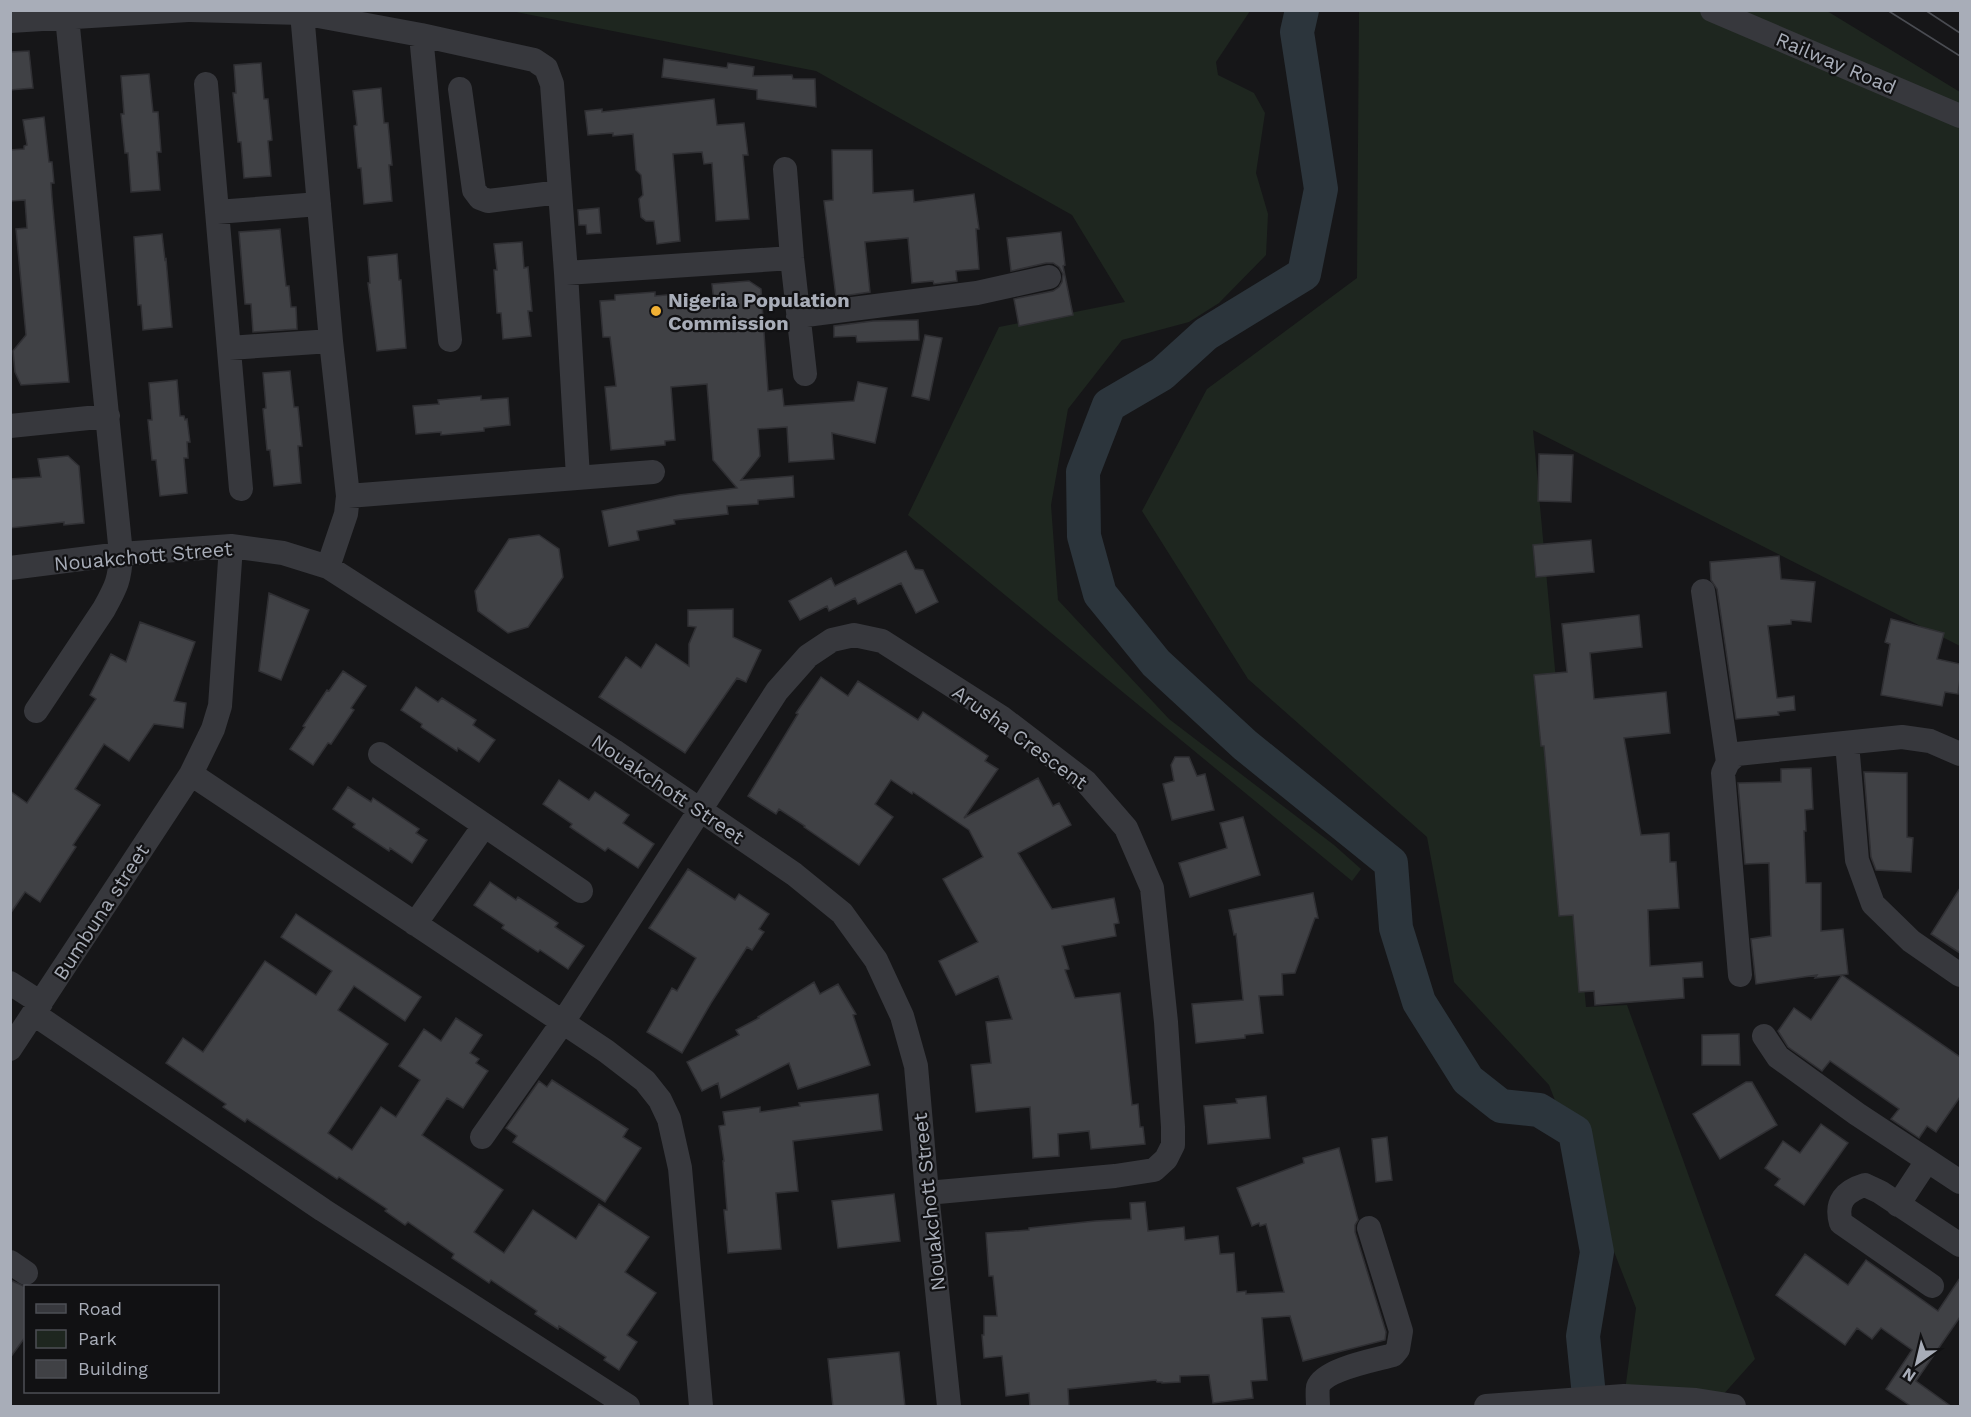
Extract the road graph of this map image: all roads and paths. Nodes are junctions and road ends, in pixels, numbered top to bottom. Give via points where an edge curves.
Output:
1 (189, 10) edge
2 (1712, 10) edge
3 (292, 12) edge
4 (67, 17) junction
5 (10, 21) edge
6 (421, 35) junction
7 (206, 84) dead end
8 (460, 89) dead end
9 (1960, 116) edge
10 (785, 169) dead end
11 (560, 192) junction
12 (319, 204) junction
13 (217, 212) junction
14 (792, 258) junction
15 (566, 273) junction
16 (1049, 277) dead end
17 (798, 316) junction
18 (450, 340) dead end
19 (331, 341) junction
20 (229, 348) junction
21 (805, 374) dead end
22 (108, 416) junction
23 (10, 426) edge
24 (653, 472) dead end
25 (578, 477) junction
26 (241, 489) dead end
27 (348, 496) junction
28 (231, 546) junction
29 (121, 554) junction
30 (328, 567) junction
31 (10, 568) edge
32 (1703, 591) dead end
33 (36, 711) dead end
34 (1847, 743) junction
35 (380, 754) dead end
36 (1960, 754) edge
37 (1728, 762) junction
38 (191, 774) junction
39 (700, 810) junction
40 (484, 826) junction
41 (581, 891) dead end
42 (415, 924) junction
43 (1740, 975) dead end
44 (1960, 975) edge
45 (10, 983) edge
46 (37, 1009) junction
47 (562, 1022) junction
48 (1764, 1036) dead end
49 (10, 1049) edge
50 (482, 1137) dead end
51 (1928, 1161) junction
52 (1960, 1182) edge
53 (927, 1193) junction
54 (1898, 1204) junction
55 (1369, 1228) dead end
56 (1958, 1237) edge
57 (1932, 1286) dead end
58 (628, 1407) edge
59 (700, 1407) edge
60 (949, 1407) edge
61 (1318, 1407) edge
62 (1486, 1407) edge
63 (1734, 1407) edge

1 - 3 street
1 - 4 street
2 - 9 street, Railway Road
3 - 6 street
3 - 12 street
4 - 5 street
4 - 22 street
6 - 11 street via 534,60 546,68 552,84
6 - 18 street
7 - 13 street
8 - 11 street via 474,190 480,198 488,201
10 - 14 street
11 - 15 street
12 - 13 street
12 - 19 street
13 - 20 street
14 - 15 street
14 - 17 street
15 - 25 street
16 - 17 street via 977,293
17 - 21 street
19 - 20 street
19 - 27 street
20 - 26 street
22 - 23 street
22 - 29 street
24 - 25 street
25 - 27 street
27 - 30 street
28 - 29 street, Nouakchott Street
28 - 30 street, Nouakchott Street via 283,553
28 - 38 street, Bumbuna street via 220,706
29 - 31 street, Nouakchott Street
29 - 33 street via 120,576 114,592
30 - 39 street, Nouakchott Street
32 - 37 street
34 - 36 street via 1902,737 1930,741
34 - 37 street via 1737,754
34 - 44 street via 1857,860 1873,904 1911,942
35 - 40 street
37 - 43 street via 1723,773
38 - 42 street
38 - 46 street, Bumbuna street
39 - 47 street, Arusha Crescent
39 - 53 street, Nouakchott Street via 794,874 842,913 876,960 902,1016 916,1066
39 - 53 street, Arusha Crescent via 777,691 808,656 832,640 854,635 882,641 1001,717 1086,782 1126,828 1152,888 1173,1127 1173,1145 1166,1159 1154,1170 1115,1176
40 - 41 street
40 - 42 street
42 - 47 street
45 - 46 street
46 - 49 street, Bumbuna street
46 - 58 street via 323,1210
47 - 50 street, Arusha Crescent
47 - 59 street via 645,1081 669,1119 680,1168
48 - 51 street via 1778,1057
51 - 52 street
51 - 54 street
53 - 60 street, Nouakchott Street
54 - 56 street
54 - 57 street via 1865,1185 1851,1189 1838,1211 1842,1223
55 - 61 street via 1401,1331 1398,1349 1393,1355 1323,1378 1318,1387
62 - 63 street via 1624,1396 1696,1400

